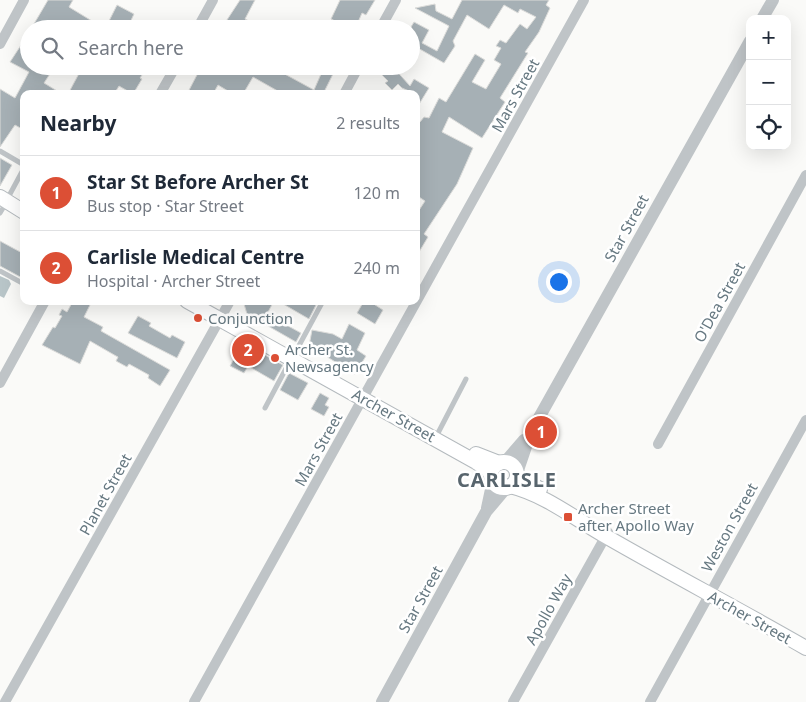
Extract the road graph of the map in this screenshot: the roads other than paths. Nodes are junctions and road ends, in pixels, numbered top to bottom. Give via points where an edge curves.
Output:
1 (24, 0) edge
2 (213, 0) edge
3 (396, 0) edge
4 (584, 0) edge
5 (773, 0) edge
6 (764, 15) edge
7 (202, 20) edge
8 (385, 20) edge
9 (0, 44) edge
10 (746, 48) edge
11 (171, 75) edge
12 (354, 75) edge
13 (162, 90) edge
14 (346, 90) edge
15 (0, 151) edge
16 (20, 164) edge
17 (20, 172) edge
18 (806, 175) edge
19 (3, 199) edge
20 (20, 201) edge
21 (20, 210) edge
22 (0, 271) edge
23 (20, 282) edge
24 (420, 297) edge
25 (43, 305) edge
26 (202, 305) edge
27 (211, 305) edge
28 (321, 305) edge
29 (415, 305) edge
30 (224, 311) edge
31 (293, 356) junction
32 (466, 379) dead end
33 (0, 383) edge
34 (365, 396) junction
35 (265, 408) dead end
36 (806, 420) edge
37 (531, 432) junction
38 (438, 433) junction
39 (658, 444) dead end
40 (502, 463) junction
41 (492, 478) junction
42 (513, 480) junction
43 (486, 512) junction
44 (607, 534) junction
45 (711, 591) junction
46 (806, 640) edge
47 (806, 648) edge
48 (5, 702) edge
49 (194, 702) edge
50 (382, 702) edge
51 (513, 702) edge
52 (650, 702) edge

1 - 9 street
2 - 7 street
3 - 8 street
4 - 24 street, Mars Street
5 - 6 street
10 - 37 street, Star Street
11 - 13 street
12 - 14 street
15 - 16 lane
17 - 19 lane
18 - 39 street, O'Dea Street
19 - 20 main road
19 - 21 main road
22 - 23 lane
25 - 33 street
26 - 30 main road, Archer Street
27 - 30 main road, Archer Street
28 - 31 lane
29 - 34 street, Mars Street
30 - 31 main road, Archer Street
30 - 48 street, Planet Street
31 - 34 main road, Archer Street
31 - 35 lane
32 - 38 lane
34 - 38 main road, Archer Street
34 - 41 main road, Archer Street via 487,469
34 - 49 street, Mars Street
36 - 45 street, Weston Street
37 - 40 street, Star Street
37 - 42 street, Star Street
38 - 40 main road, Archer Street via 483,458
40 - 41 main road via 493,469
40 - 42 main road via 513,465
41 - 42 main road via 499,486
41 - 43 street, Star Street
42 - 43 street, Star Street
42 - 44 main road, Archer Street
43 - 50 street, Star Street
44 - 45 main road, Archer Street
44 - 51 street, Apollo Way
45 - 46 main road, Archer Street
45 - 47 main road, Archer Street
45 - 52 street, Weston Street

